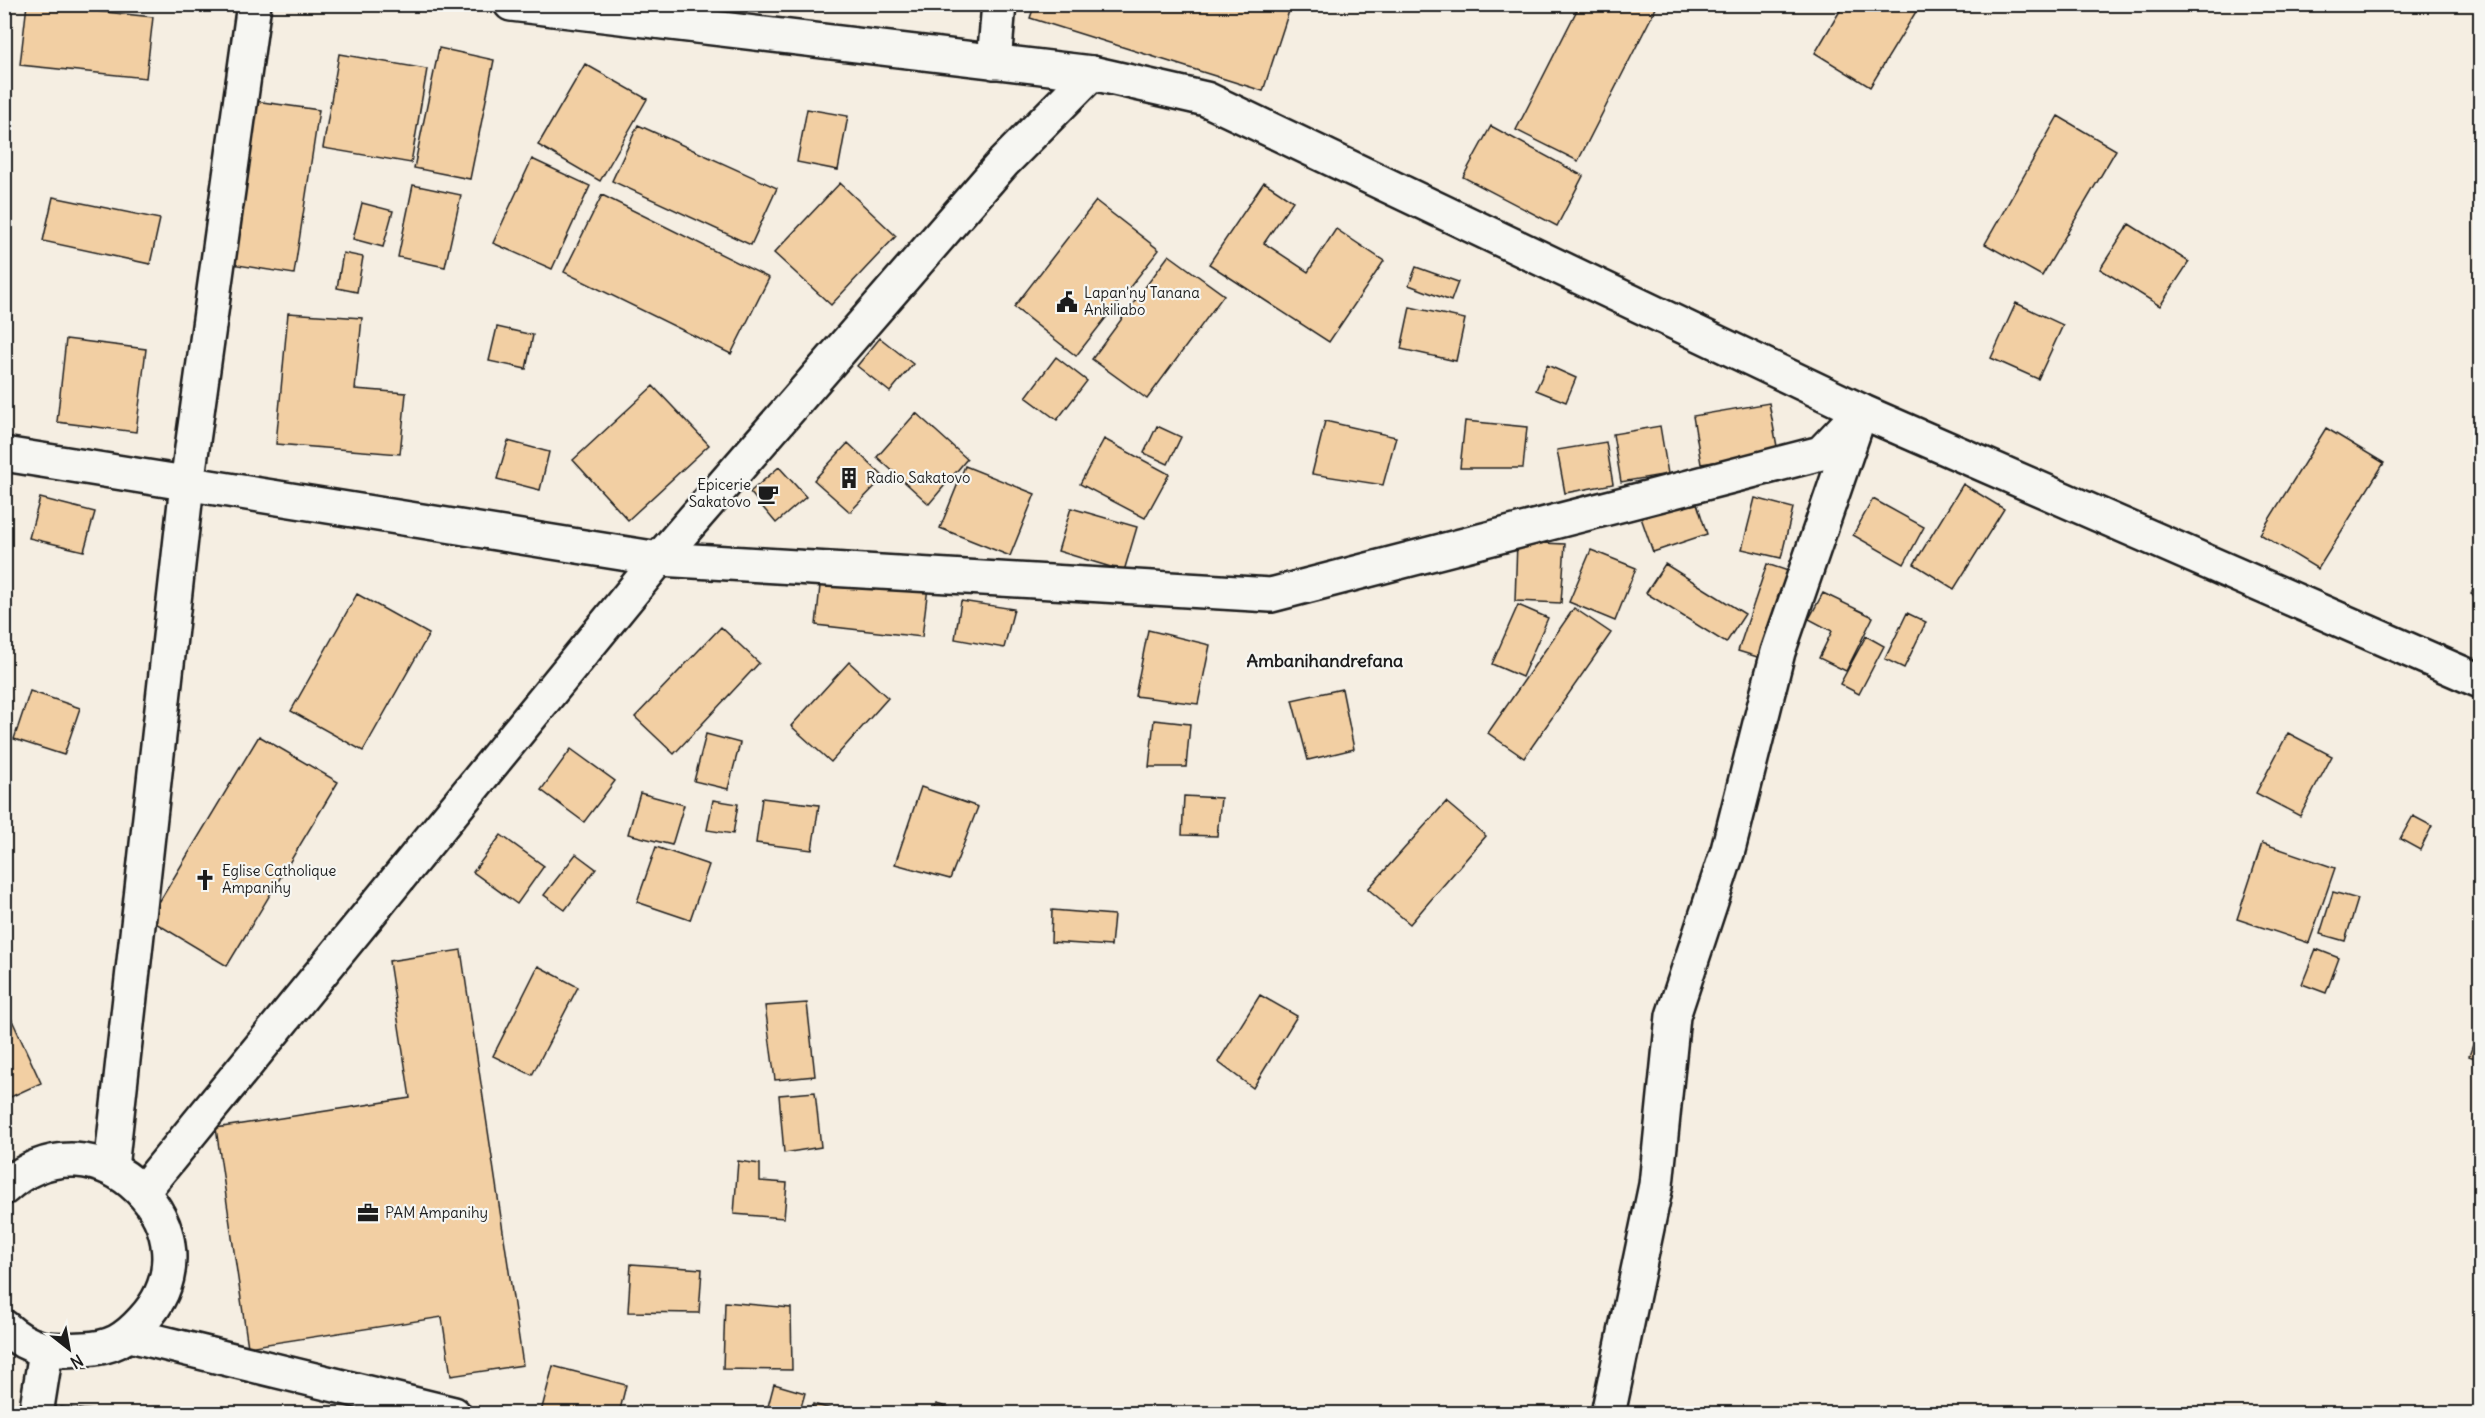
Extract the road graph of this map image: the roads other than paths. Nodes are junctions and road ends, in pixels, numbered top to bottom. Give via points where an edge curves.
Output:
1 (254, 4) edge
2 (511, 4) edge
3 (999, 4) edge
4 (994, 62) junction
5 (1092, 73) junction
6 (1861, 411) junction
7 (4, 454) edge
8 (187, 484) junction
9 (659, 558) junction
10 (2481, 681) edge
11 (111, 1168) junction
12 (9, 1175) edge
13 (143, 1191) junction
14 (4, 1327) edge
15 (129, 1335) junction
16 (46, 1351) junction
17 (36, 1413) edge
18 (454, 1413) edge
19 (1608, 1413) edge

1 - 8 street
2 - 4 street
3 - 4 street
4 - 5 street
5 - 6 street via 1206,99
5 - 9 street via 1003,163
6 - 9 street via 1821,453 1271,595
6 - 10 street
6 - 19 street via 1778,652 1728,850 1673,1016 1656,1185
7 - 8 street
8 - 9 street
8 - 11 street
9 - 13 street
11 - 12 street via 80,1160 48,1162
11 - 13 street
13 - 15 street via 160,1218 168,1249 165,1281 152,1311
14 - 16 street via 17,1338
15 - 16 street via 105,1348
15 - 18 street
16 - 17 street

